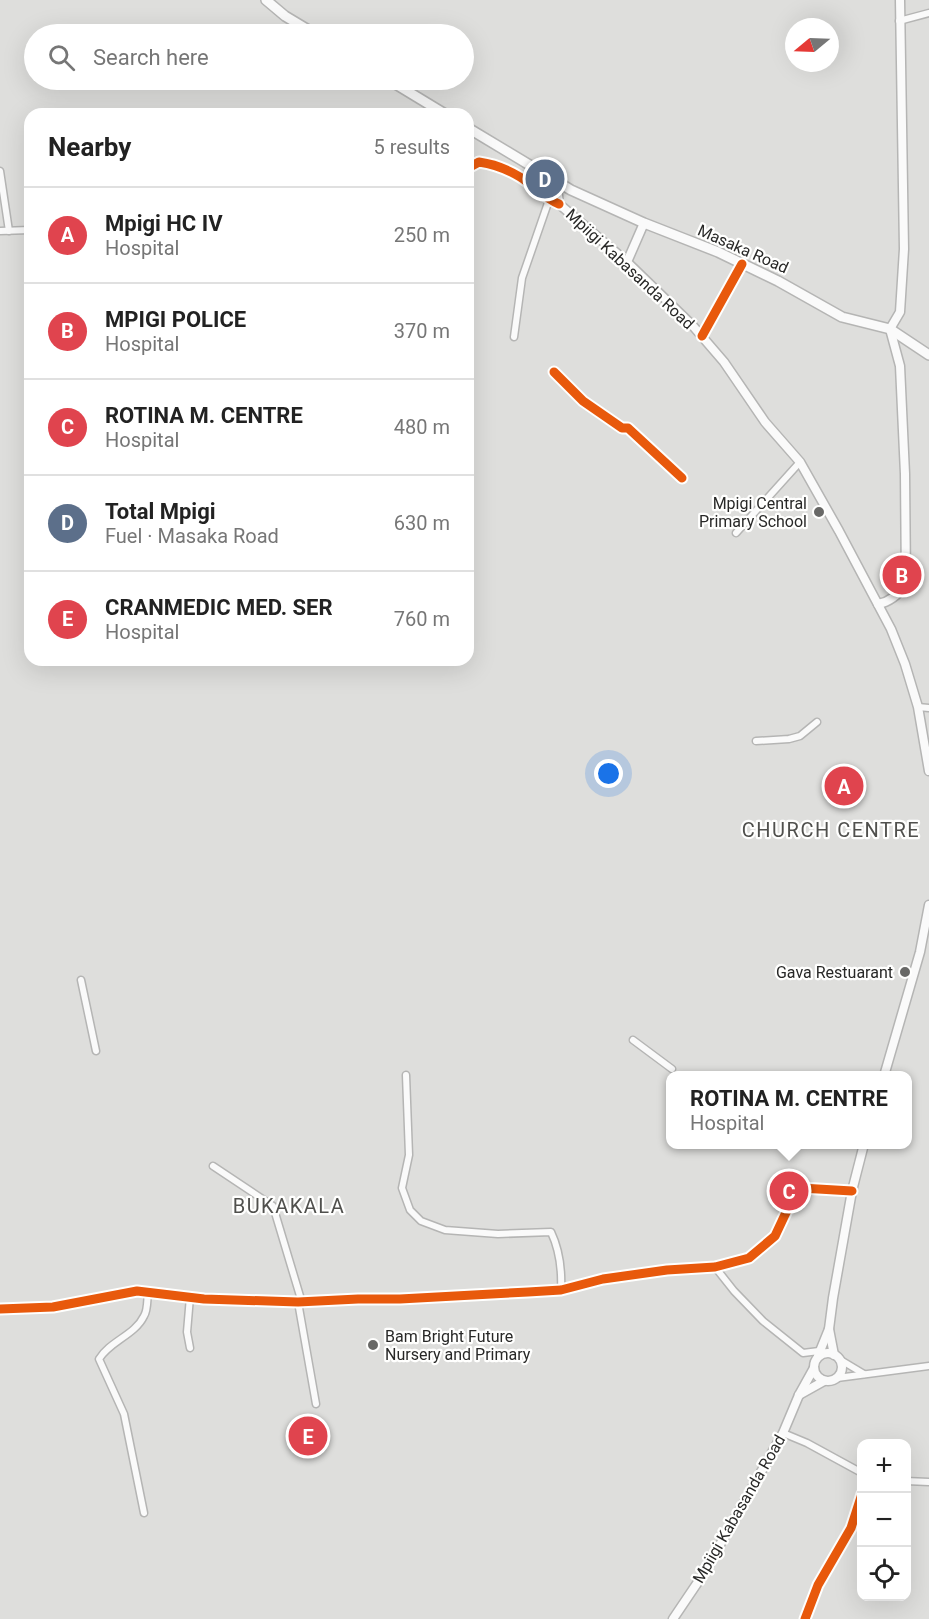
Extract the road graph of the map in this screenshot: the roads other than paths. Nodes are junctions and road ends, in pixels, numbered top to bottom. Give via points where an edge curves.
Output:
1 (266, 0) edge
2 (900, 0) edge
3 (929, 13) edge
4 (899, 21) junction
5 (298, 24) edge
6 (405, 90) edge
7 (435, 108) edge
8 (474, 132) edge
9 (474, 165) edge
10 (0, 171) edge
11 (542, 173) junction
12 (549, 200) junction
13 (559, 204) junction
14 (644, 223) junction
15 (24, 230) edge
16 (0, 231) edge
17 (9, 231) junction
18 (627, 262) junction
19 (742, 264) junction
20 (890, 329) junction
21 (702, 336) junction
22 (513, 337) dead end
23 (927, 351) edge
24 (554, 372) dead end
25 (800, 462) junction
26 (682, 478) dead end
27 (736, 533) dead end
28 (878, 604) junction
29 (918, 707) junction
30 (929, 708) edge
31 (817, 722) dead end
32 (756, 741) dead end
33 (929, 771) edge
34 (929, 905) edge
35 (81, 980) dead end
36 (633, 1040) dead end
37 (96, 1051) dead end
38 (672, 1069) dead end
39 (885, 1071) edge
40 (406, 1074) dead end
41 (863, 1149) edge
42 (213, 1166) dead end
43 (852, 1191) junction
44 (715, 1267) junction
45 (561, 1290) junction
46 (148, 1292) junction
47 (190, 1297) junction
48 (298, 1302) junction
49 (0, 1309) edge
50 (830, 1329) junction
51 (190, 1348) dead end
52 (819, 1353) junction
53 (837, 1357) junction
54 (929, 1366) edge
55 (814, 1368) junction
56 (864, 1374) junction
57 (837, 1378) junction
58 (824, 1381) junction
59 (799, 1395) junction
60 (316, 1404) dead end
61 (783, 1433) junction
62 (857, 1471) edge
63 (911, 1481) edge
64 (929, 1482) edge
65 (857, 1508) edge
66 (144, 1513) dead end
67 (673, 1619) edge
68 (805, 1619) edge

1 - 5 main road
2 - 4 main road
3 - 4 street
4 - 20 main road via 904,260 900,312
6 - 7 main road
8 - 11 main road, Masaka Road
9 - 12 street via 500,166
10 - 17 street
11 - 13 main road via 557,187
11 - 14 main road, Masaka Road
12 - 13 street
12 - 22 street via 522,278
13 - 18 main road, Mpiigi Kabasanda Road
14 - 18 main road
14 - 19 main road, Masaka Road
15 - 17 street
16 - 17 street
18 - 21 main road, Mpiigi Kabasanda Road
19 - 20 main road, Masaka Road via 842,316
19 - 21 street
20 - 23 main road, Masaka Road
20 - 28 main road via 900,366 906,584 894,597
21 - 25 main road, Mpiigi Kabasanda Road via 765,422
24 - 26 street via 583,401 628,429
25 - 27 street
25 - 28 main road, Mpiigi Kabasanda Road
28 - 29 main road, Mpiigi Kabasanda Road via 905,664
29 - 30 street
29 - 33 main road, Mpiigi Kabasanda Road
31 - 32 street via 800,736
34 - 39 main road via 920,952
35 - 37 street
36 - 38 street
40 - 45 street via 409,1155 402,1188 410,1210 422,1221 445,1230 551,1232 561,1262
41 - 43 main road
42 - 48 street via 273,1206 300,1296
43 - 44 street via 801,1188 775,1236 749,1258
43 - 50 main road
44 - 45 street via 603,1279
44 - 52 street via 774,1331 803,1353
45 - 48 street
46 - 47 street
46 - 49 street via 53,1307
46 - 66 street via 145,1315 137,1326 99,1359 124,1414
47 - 48 street
47 - 51 street
48 - 60 street
50 - 52 main road
50 - 53 main road
52 - 53 main road
52 - 55 main road
53 - 56 street
53 - 57 main road via 841,1365
54 - 56 street
55 - 58 main road
55 - 59 main road, Mpiigi Kabasanda Road
56 - 57 street
57 - 58 main road
58 - 59 main road
59 - 61 main road, Mpiigi Kabasanda Road
61 - 62 street
61 - 67 main road, Mpiigi Kabasanda Road via 704,1573
63 - 64 street
65 - 68 street via 851,1528 818,1585

